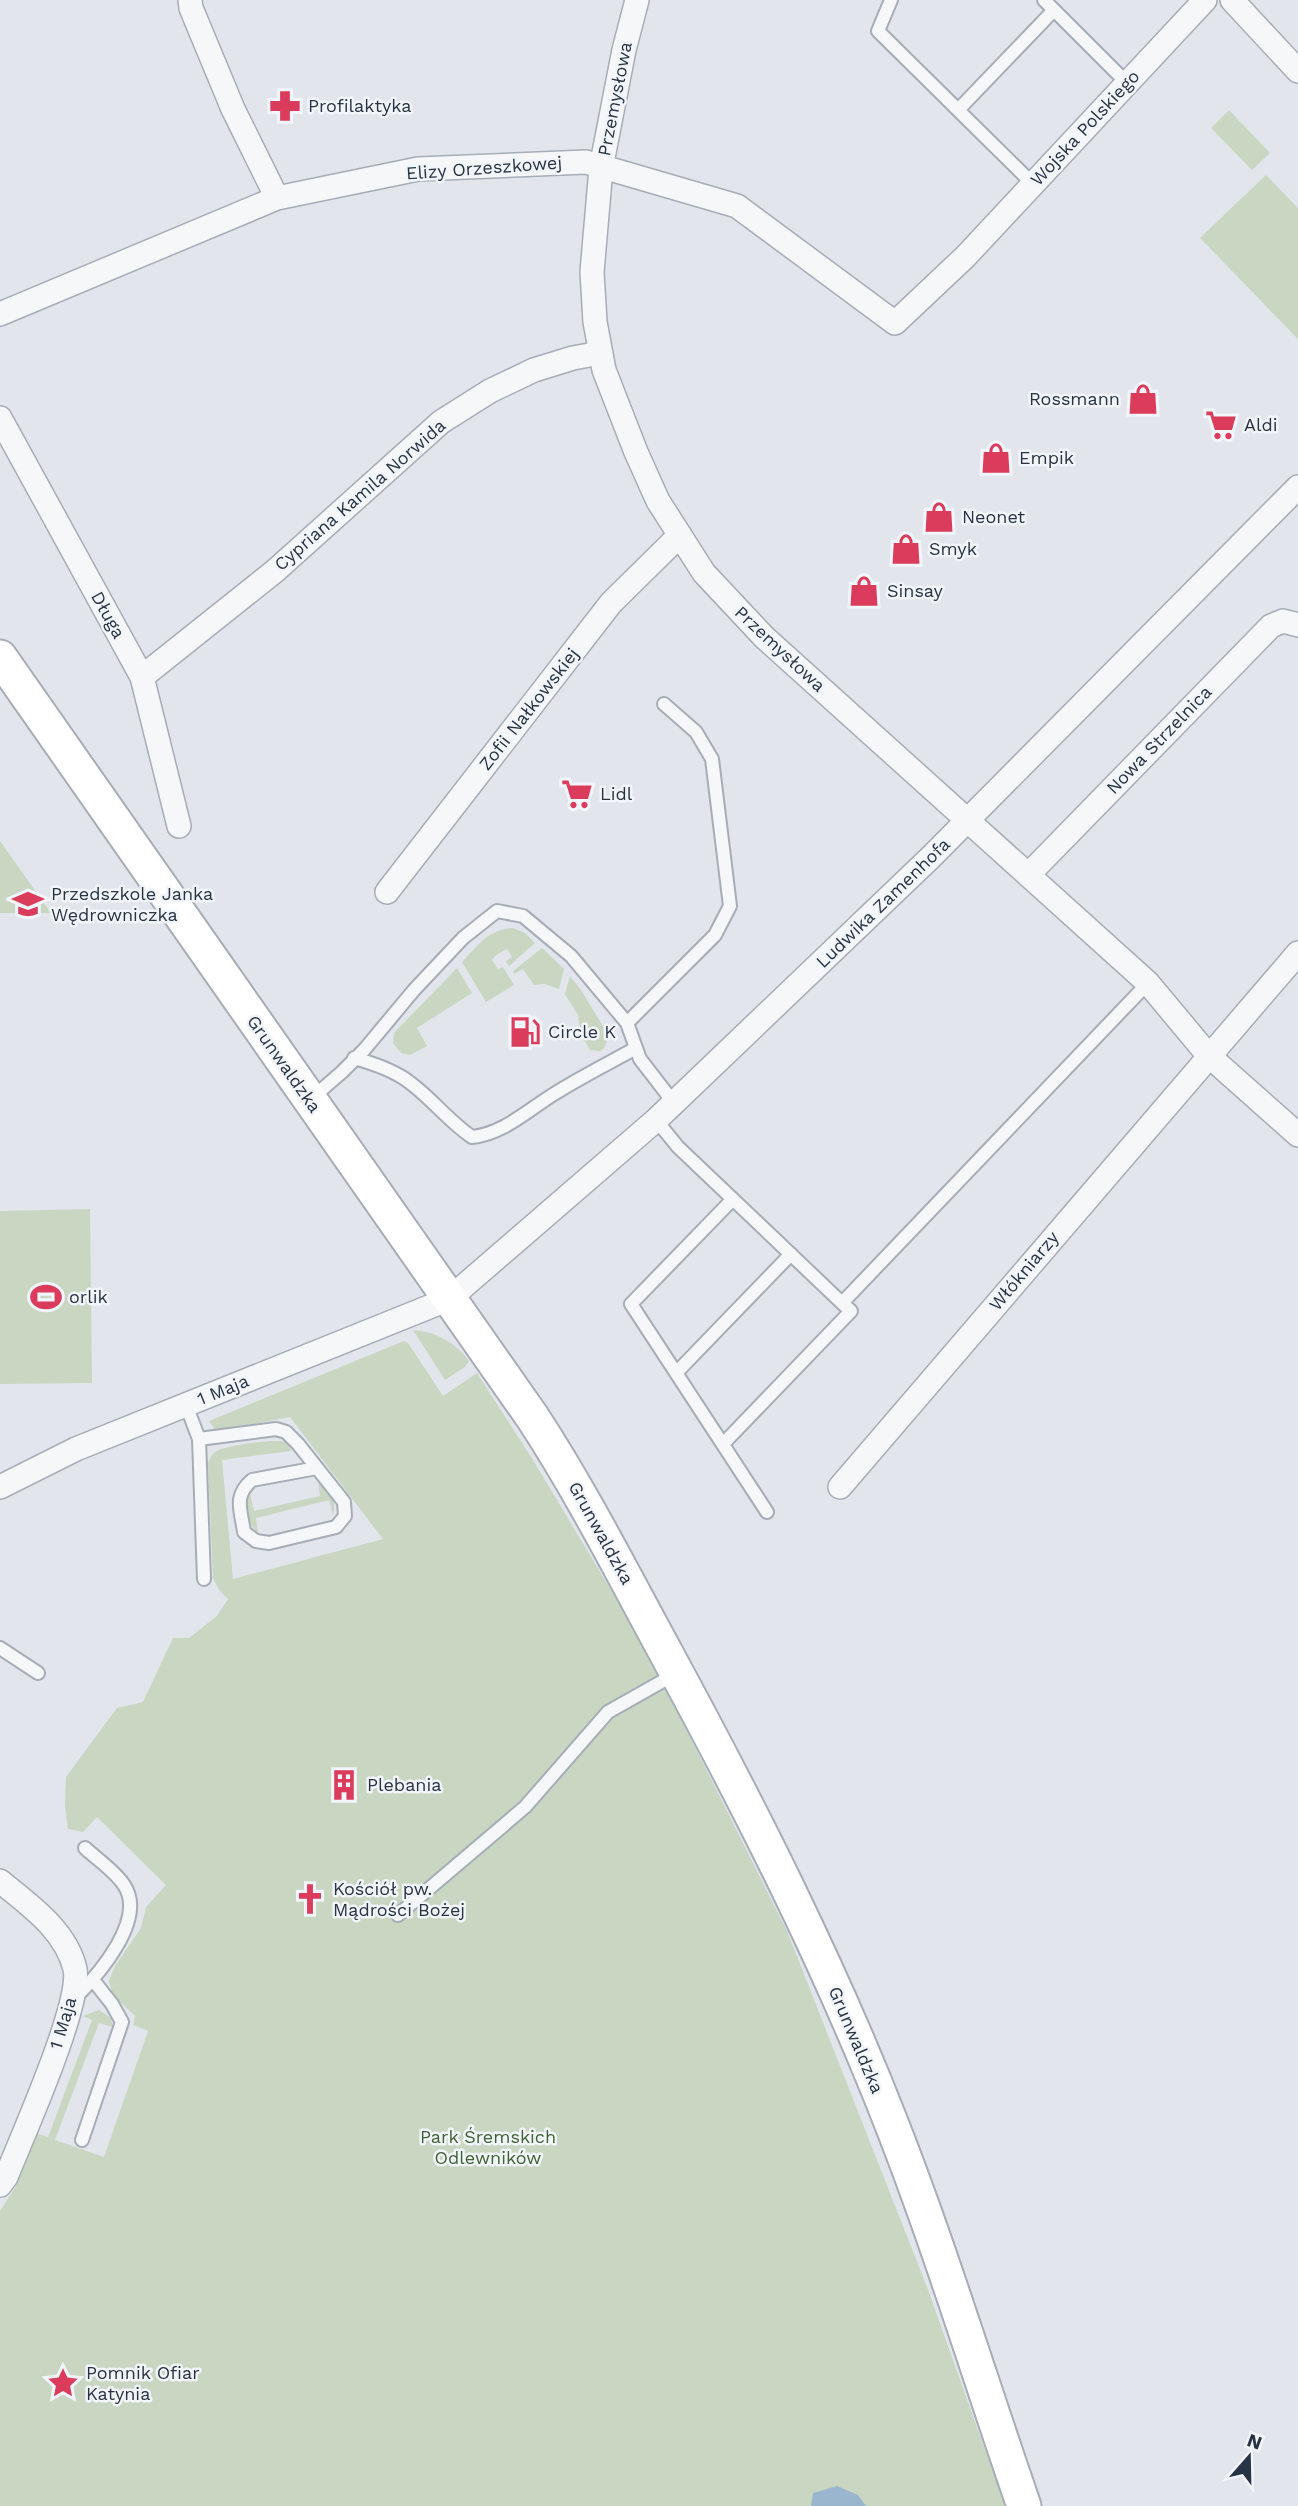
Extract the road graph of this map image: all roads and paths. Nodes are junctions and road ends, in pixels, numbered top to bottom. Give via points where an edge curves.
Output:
1 (190, 0) edge
2 (637, 0) edge
3 (891, 0) edge
4 (1044, 0) edge
5 (1205, 0) edge
6 (1232, 0) edge
7 (1054, 10) junction
8 (1298, 72) edge
9 (1127, 83) junction
10 (958, 110) junction
11 (601, 167) junction
12 (1033, 184) junction
13 (277, 198) junction
14 (965, 257) joint
15 (0, 314) edge
16 (600, 354) junction
17 (0, 418) edge
18 (1298, 487) edge
19 (680, 535) junction
20 (1298, 625) edge
21 (0, 657) edge
22 (142, 677) junction
23 (664, 705) dead end
24 (967, 820) junction
25 (179, 826) dead end
26 (1028, 875) junction
27 (387, 892) dead end
28 (1298, 953) edge
29 (1148, 983) junction
30 (627, 1023) junction
31 (636, 1048) junction
32 (1208, 1055) junction
33 (354, 1058) junction
34 (310, 1100) junction
35 (674, 1103) junction
36 (656, 1121) junction
37 (1298, 1135) edge
38 (733, 1199) junction
39 (791, 1254) junction
40 (449, 1299) junction
41 (842, 1304) junction
42 (677, 1373) junction
43 (186, 1405) junction
44 (199, 1439) junction
45 (723, 1444) junction
46 (317, 1468) junction
47 (0, 1487) edge
48 (841, 1487) dead end
49 (767, 1512) dead end
50 (204, 1578) dead end
51 (0, 1648) edge
52 (38, 1673) dead end
53 (677, 1673) junction
54 (85, 1847) dead end
55 (0, 1881) edge
56 (397, 1915) dead end
57 (93, 1980) junction
58 (73, 2000) junction
59 (82, 2140) dead end
60 (0, 2185) edge
61 (1024, 2506) edge

1 - 13 street via 233,109
2 - 11 street, Przemysłowa
3 - 10 lane via 878,31
4 - 7 lane
5 - 9 street, Wojska Polskiego
6 - 8 street
7 - 9 lane
7 - 10 lane
9 - 12 street, Wojska Polskiego
10 - 12 lane
11 - 13 street, Elizy Orzeszkowej via 586,162 418,169
11 - 14 street, Elizy Orzeszkowej via 737,206 895,323
11 - 16 street, Przemysłowa via 592,272
12 - 14 street, Wojska Polskiego
13 - 15 street, Elizy Orzeszkowej
16 - 19 street, Przemysłowa via 636,452 658,501
16 - 22 street, Cypriana Kamila Norwida via 534,370 441,422 275,571
17 - 22 street, Długa
18 - 24 street, Ludwika Zamenhofa
19 - 24 street, Przemysłowa via 704,573 764,637
19 - 27 street, Zofii Nałkowskiej via 611,603
20 - 26 street, Nowa Strzelnica via 1283,621 1271,626
21 - 34 main road, Grunwaldzka
22 - 25 street, Długa
23 - 30 lane via 696,732 712,759 730,906 715,935
24 - 26 street, Przemysłowa
24 - 35 street, Ludwika Zamenhofa
26 - 29 street, Przemysłowa
28 - 32 street
29 - 32 street, Przemysłowa
29 - 41 lane
30 - 31 lane
30 - 33 lane via 549,936 523,916 497,911 463,938
31 - 33 lane via 512,1122 486,1136 472,1137 405,1078
31 - 35 lane
32 - 37 street, Przemysłowa
32 - 48 street, Włókniarzy
33 - 34 lane
34 - 40 main road, Grunwaldzka
35 - 36 street, Ludwika Zamenhofa
36 - 38 lane
36 - 40 street, Ludwika Zamenhofa
38 - 39 lane
38 - 42 lane via 631,1304
39 - 41 lane
39 - 42 lane
40 - 43 street, 1 Maja
40 - 53 main road, Grunwaldzka via 560,1460
41 - 45 lane via 850,1311
42 - 45 lane
43 - 44 lane
43 - 47 street, 1 Maja
44 - 46 lane via 276,1429 286,1432
44 - 50 lane
45 - 49 lane
46 - 46 lane via 344,1502 345,1516 336,1527 269,1543 244,1532 239,1498 244,1487 252,1480
51 - 52 lane
53 - 56 lane via 608,1712 525,1807
53 - 61 main road, Grunwaldzka via 803,1921 867,2063 908,2168
54 - 57 lane via 126,1886 131,1913 126,1932
55 - 58 street, 1 Maja via 40,1913 63,1940 75,1970
57 - 58 lane
57 - 59 lane via 122,2022
58 - 60 street, 1 Maja

